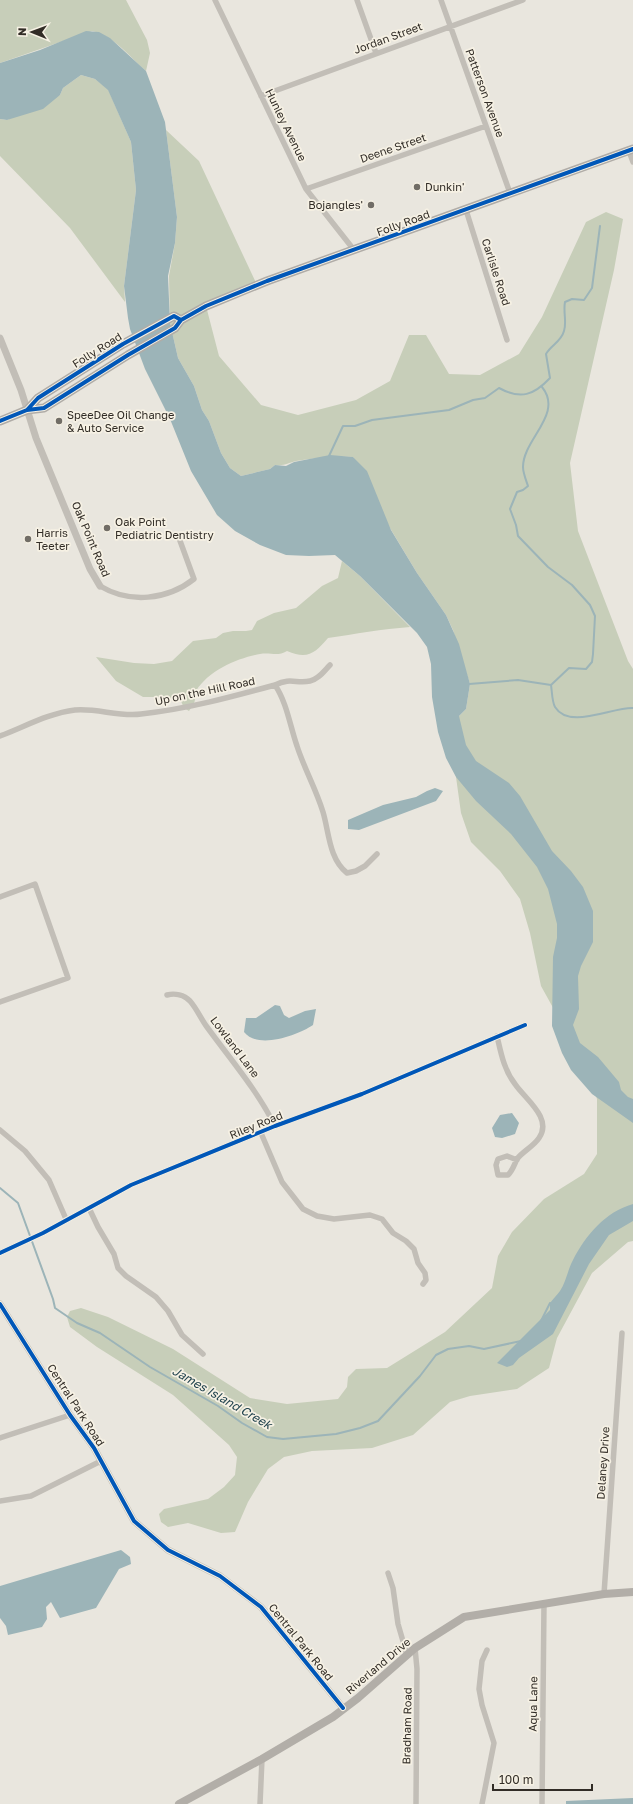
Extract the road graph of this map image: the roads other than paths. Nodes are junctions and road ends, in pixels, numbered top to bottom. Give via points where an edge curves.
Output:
1 (215, 0) edge
2 (357, 0) edge
3 (441, 0) edge
4 (523, 0) edge
5 (450, 27) junction
6 (376, 53) junction
7 (261, 96) junction
8 (486, 126) junction
9 (631, 150) edge
10 (633, 162) edge
11 (306, 189) junction
12 (510, 193) junction
13 (466, 210) junction
14 (354, 250) junction
15 (181, 320) junction
16 (0, 338) edge
17 (507, 340) dead end
18 (28, 410) junction
19 (0, 421) edge
20 (179, 538) dead end
21 (100, 586) joint
22 (330, 665) dead end
23 (276, 685) junction
24 (0, 736) edge
25 (377, 854) dead end
26 (0, 896) edge
27 (167, 995) dead end
28 (0, 1002) edge
29 (525, 1024) dead end
30 (497, 1036) junction
31 (275, 1126) junction
32 (0, 1130) edge
33 (261, 1133) junction
34 (517, 1160) dead end
35 (89, 1208) junction
36 (66, 1219) junction
37 (0, 1253) edge
38 (423, 1284) dead end
39 (0, 1304) edge
40 (622, 1333) dead end
41 (203, 1354) dead end
42 (70, 1415) junction
43 (0, 1438) edge
44 (101, 1461) junction
45 (0, 1501) edge
46 (388, 1573) dead end
47 (633, 1592) edge
48 (604, 1594) junction
49 (544, 1603) junction
50 (415, 1648) junction
51 (487, 1650) dead end
52 (407, 1655) junction
53 (343, 1708) junction
54 (262, 1759) junction
55 (179, 1804) edge
56 (260, 1804) edge
57 (416, 1804) edge
58 (482, 1804) edge
59 (542, 1804) edge

1 - 7 street, Hunley Avenue
2 - 6 street
3 - 5 street, Patterson Avenue
4 - 5 street, Jordan Street
5 - 6 street, Jordan Street
5 - 8 street, Patterson Avenue
6 - 7 street, Jordan Street
7 - 11 street, Hunley Avenue
8 - 11 street, Deene Street
8 - 12 street, Patterson Avenue
9 - 10 street
9 - 12 main road, Folly Road
11 - 14 street, Hunley Avenue
12 - 13 main road, Folly Road
13 - 14 main road, Folly Road
13 - 17 street, Carlisle Road
14 - 15 main road, Folly Road via 244,290
15 - 18 main road, Folly Road via 175,328 44,408
15 - 18 main road, Folly Road via 174,316 123,344 38,398
16 - 18 street, Oak Point Road
18 - 19 main road, Folly Road
18 - 21 street, Oak Point Road via 36,438 90,569
20 - 21 street, Oak Point Road via 194,579 181,589 141,598 121,596
22 - 23 street, Up on the Hill Road via 320,676 309,681 285,680
23 - 24 street, Up on the Hill Road via 207,703 130,716 76,710 59,713
23 - 25 street via 297,748 318,797 328,837 341,868 347,873 356,871
26 - 28 street via 35,884 68,978
27 - 31 street, Lowland Lane via 172,993 190,1001 206,1027 264,1103
29 - 30 street, Riley Road
30 - 31 street, Riley Road via 362,1094
30 - 34 street via 506,1069 537,1110 542,1121 543,1131 540,1138
31 - 33 street, Riley Road
32 - 36 street via 25,1151 49,1180
33 - 35 street, Riley Road via 131,1185
33 - 38 street via 282,1182 303,1209 334,1220 370,1216 382,1219 393,1233 414,1249 418,1263 425,1273 426,1280
35 - 36 street, Riley Road
35 - 41 street via 114,1254 118,1268 156,1297 182,1335
36 - 37 street, Riley Road
39 - 42 street, Central Park Road
40 - 48 street, Delaney Drive
42 - 43 street
42 - 44 street, Central Park Road
44 - 45 street via 31,1496
44 - 53 street, Central Park Road via 134,1521 168,1550 220,1576 261,1607
46 - 52 street
47 - 48 main road, Riverland Drive
48 - 49 main road, Riverland Drive
49 - 50 main road, Riverland Drive via 464,1617
49 - 59 street, Aqua Lane
50 - 52 main road, Riverland Drive
50 - 57 street, Bradham Road
51 - 58 street via 482,1661 479,1689 494,1743
52 - 53 main road, Riverland Drive
53 - 54 main road, Riverland Drive via 333,1717
54 - 55 main road, Riverland Drive
54 - 56 street

